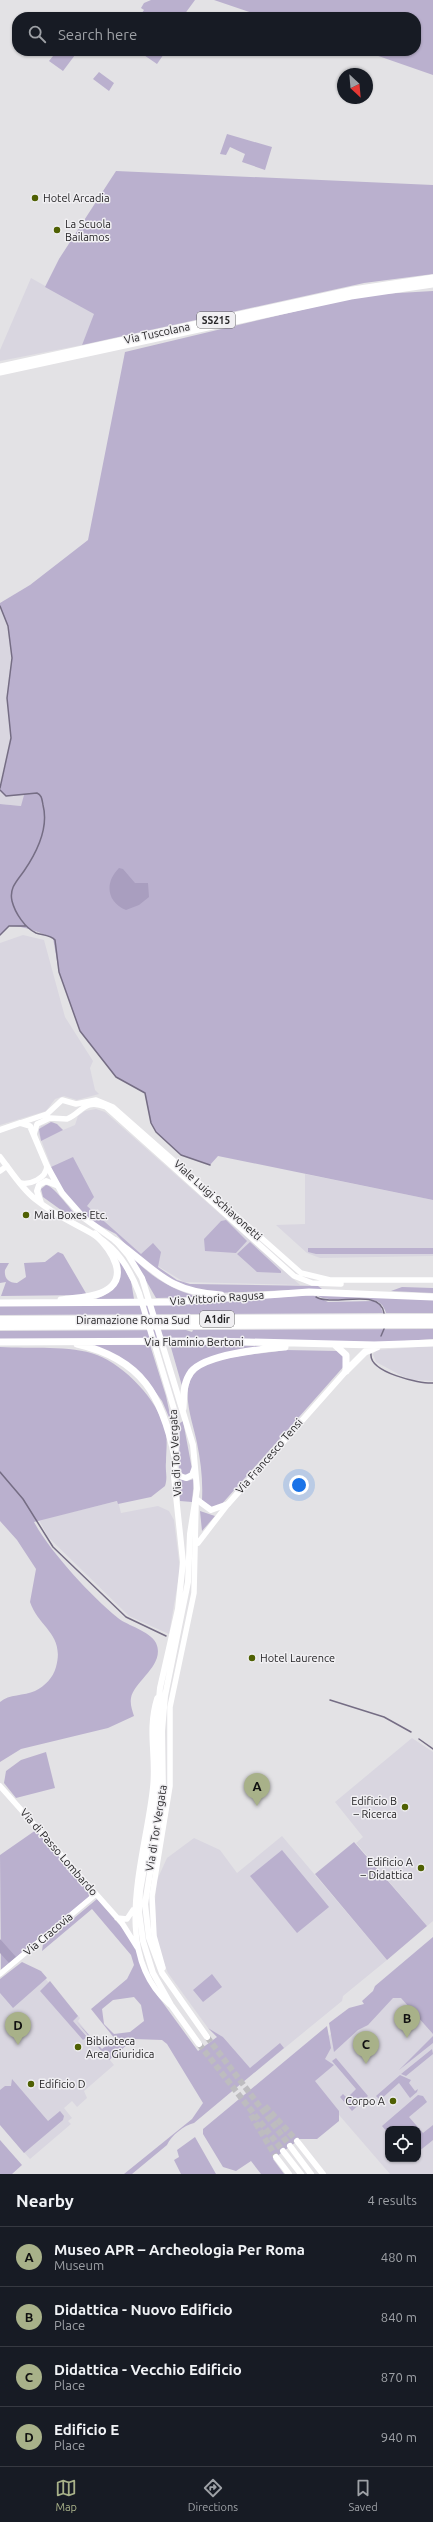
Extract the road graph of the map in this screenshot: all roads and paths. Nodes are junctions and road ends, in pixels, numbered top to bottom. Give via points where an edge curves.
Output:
1 (433, 278) edge
2 (433, 284) edge
3 (0, 367) edge
4 (0, 372) edge
5 (20, 1123) junction
6 (0, 1130) edge
7 (34, 1134) junction
8 (0, 1157) edge
9 (7, 1166) junction
10 (47, 1166) junction
11 (0, 1171) edge
12 (20, 1183) junction
13 (56, 1185) junction
14 (41, 1203) junction
15 (95, 1234) junction
16 (116, 1241) junction
17 (433, 1280) edge
18 (433, 1283) edge
19 (242, 1297) junction
20 (433, 1297) edge
21 (0, 1303) edge
22 (41, 1304) junction
23 (433, 1318) edge
24 (0, 1320) edge
25 (433, 1324) edge
26 (0, 1326) edge
27 (59, 1341) junction
28 (0, 1342) edge
29 (433, 1342) edge
30 (320, 1344) junction
31 (331, 1344) junction
32 (387, 1345) junction
33 (346, 1371) junction
34 (183, 1408) junction
35 (175, 1461) junction
36 (195, 1462) junction
37 (196, 1501) junction
38 (228, 1504) junction
39 (196, 1545) junction
40 (160, 1688) junction
41 (0, 1786) edge
42 (96, 1894) junction
43 (134, 1904) junction
44 (117, 1918) junction
45 (141, 1956) junction
46 (0, 1974) edge
47 (168, 1984) junction
48 (171, 2005) junction
49 (207, 2037) tunnel mouth
50 (199, 2044) tunnel mouth
51 (297, 2141) tunnel mouth
52 (290, 2146) tunnel mouth
53 (283, 2151) tunnel mouth
54 (276, 2157) tunnel mouth
55 (289, 2174) edge
56 (301, 2174) edge
57 (311, 2174) edge
58 (323, 2174) edge

1 - 3 main road, Via Tuscolana / SS215 via 358,289
2 - 4 main road, Via Tuscolana / SS215 via 351,296
5 - 6 main road
5 - 7 main road, Via di Tor Vergata via 28,1124
5 - 17 street, Viale Luigi Schiavonetti via 47,1114 62,1100 75,1104 93,1100 107,1103 301,1273 330,1280
7 - 10 main road, Via di Tor Vergata
7 - 18 street, Viale Luigi Schiavonetti via 36,1125 42,1120 67,1119 84,1106 102,1106 118,1116 297,1278 328,1284
8 - 9 main road, Via di Tor Vergata
9 - 11 street
9 - 12 main road, Via di Tor Vergata
10 - 12 street via 46,1172 40,1178
10 - 13 main road, Via di Tor Vergata
12 - 14 main road, Via di Tor Vergata
13 - 14 main road via 46,1181 39,1185 37,1191
13 - 16 main road, Via di Tor Vergata via 81,1216
14 - 15 main road, Via di Tor Vergata
15 - 22 main road via 109,1248 115,1259 117,1270 113,1283 106,1291 96,1295
15 - 35 main road, Via di Tor Vergata via 118,1253 139,1293 158,1349 174,1409
16 - 19 main road via 174,1286 198,1293
16 - 34 main road, Via di Tor Vergata via 136,1267 148,1291
19 - 20 main road, Via Vittorio Ragusa via 309,1292
19 - 22 main road, Via Vittorio Ragusa via 173,1302
21 - 22 main road, Via Vittorio Ragusa
23 - 24 highway, Diramazione Roma Sud / A1dir
25 - 26 highway, Diramazione Roma Sud / A1dir
27 - 28 main road, Via Flaminio Bertoni
27 - 30 main road, Via Flaminio Bertoni
27 - 35 main road via 83,1345 102,1352 144,1380 165,1414
29 - 32 main road
30 - 31 main road, Via Flaminio Bertoni
30 - 34 main road via 277,1348 205,1362 193,1370 186,1380
31 - 32 main road, Via Flaminio Bertoni
31 - 33 main road via 340,1348 346,1355
32 - 33 main road via 367,1350
33 - 38 main road, Via Francesco Tensi
34 - 36 main road, Via di Tor Vergata
35 - 36 main road via 177,1474 186,1478 194,1472
35 - 40 main road, Via di Tor Vergata via 183,1572 173,1634
36 - 37 main road, Via di Tor Vergata
37 - 38 main road via 210,1510
37 - 39 street, Via di Tor Vergata
37 - 47 main road, Via di Tor Vergata via 190,1530 186,1602 165,1696 162,1730 163,1792 145,1901 150,1942
38 - 39 street, Via Francesco Tensi
39 - 47 street, Via di Tor Vergata via 193,1598 170,1707 170,1782 152,1896 154,1939
40 - 43 street, Via di Tor Vergata via 154,1709 151,1736 152,1792
40 - 48 main road, Via di Tor Vergata via 156,1731 158,1785 140,1891 139,1912 149,1965
41 - 42 street, Via di Passo Lombardo
42 - 44 street, Via di Passo Lombardo
42 - 46 street, Via Cracovia
43 - 44 street via 130,1918
43 - 45 street, Via di Tor Vergata
44 - 45 street, Via di Passo Lombardo via 129,1933
45 - 48 street via 156,1988
47 - 49 main road, Via di Tor Vergata
48 - 50 main road, Via di Tor Vergata
51 - 58 main road
52 - 57 main road
53 - 56 main road
54 - 55 main road

